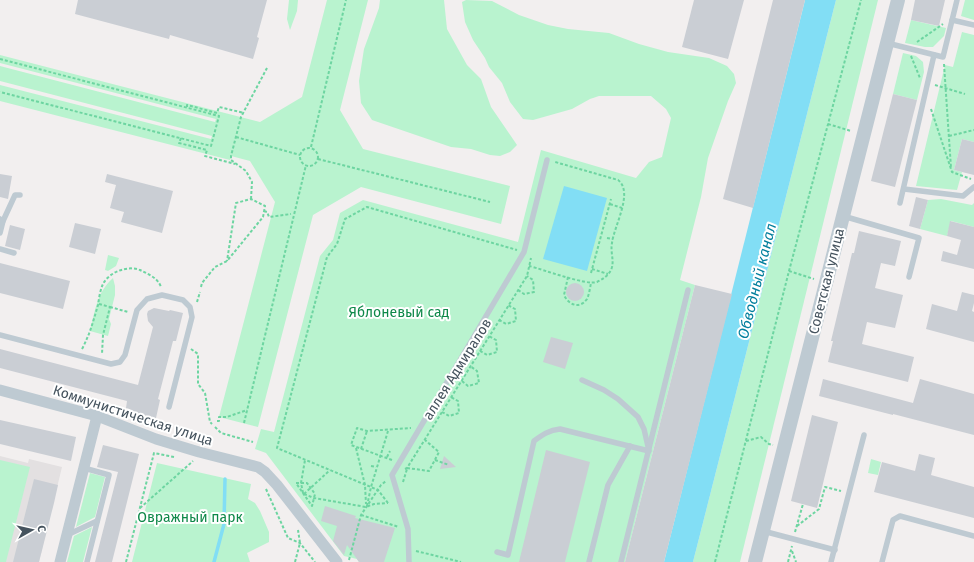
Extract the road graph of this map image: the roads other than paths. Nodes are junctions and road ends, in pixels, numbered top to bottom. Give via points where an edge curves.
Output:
1 (898, 0) edge
2 (957, 0) edge
3 (952, 19) junction
4 (974, 25) edge
5 (887, 43) junction
6 (934, 55) junction
7 (547, 160) dead end
8 (974, 187) edge
9 (904, 188) junction
10 (20, 194) dead end
11 (900, 204) dead end
12 (843, 216) junction
13 (1, 220) edge
14 (0, 233) edge
15 (0, 249) edge
16 (14, 253) dead end
17 (909, 277) dead end
18 (688, 290) dead end
19 (0, 335) edge
20 (582, 380) dead end
21 (0, 390) edge
22 (169, 407) dead end
23 (97, 416) junction
24 (864, 435) dead end
25 (630, 446) junction
26 (649, 451) junction
27 (84, 468) junction
28 (97, 521) junction
29 (763, 531) junction
30 (66, 536) junction
31 (974, 536) edge
32 (835, 550) junction
33 (496, 552) dead end
34 (60, 562) edge
35 (87, 562) edge
36 (337, 562) edge
37 (409, 562) edge
38 (588, 562) edge
39 (621, 562) edge
40 (755, 562) edge
41 (831, 562) edge
42 (882, 562) edge

1 - 5 street, Советская улица
2 - 3 lane
3 - 4 lane
3 - 6 lane via 943,57
5 - 6 lane
5 - 12 street, Советская улица
6 - 9 lane
7 - 37 lane via 524,252 392,475 408,529
8 - 9 lane via 963,196
9 - 11 lane
10 - 13 lane via 15,196
12 - 17 lane via 919,238
12 - 29 street, Советская улица
13 - 14 lane
15 - 16 lane
18 - 26 lane
19 - 22 lane via 111,364 120,362 125,355 137,310 147,298 162,295 183,300 190,307 192,317
20 - 26 lane via 604,390 638,417 644,429
21 - 23 street, Коммунистическая улица
23 - 27 street
23 - 36 street, Коммунистическая улица via 156,439 258,467 277,484
24 - 32 lane
25 - 26 lane
25 - 33 lane via 560,429 552,430 534,441 508,554
25 - 38 lane via 608,486
26 - 39 lane
27 - 28 lane via 109,475
27 - 30 street
28 - 30 lane
28 - 35 lane
29 - 32 lane
29 - 40 street, Советская улица
30 - 34 street
31 - 42 lane via 900,516 893,520
32 - 41 lane

